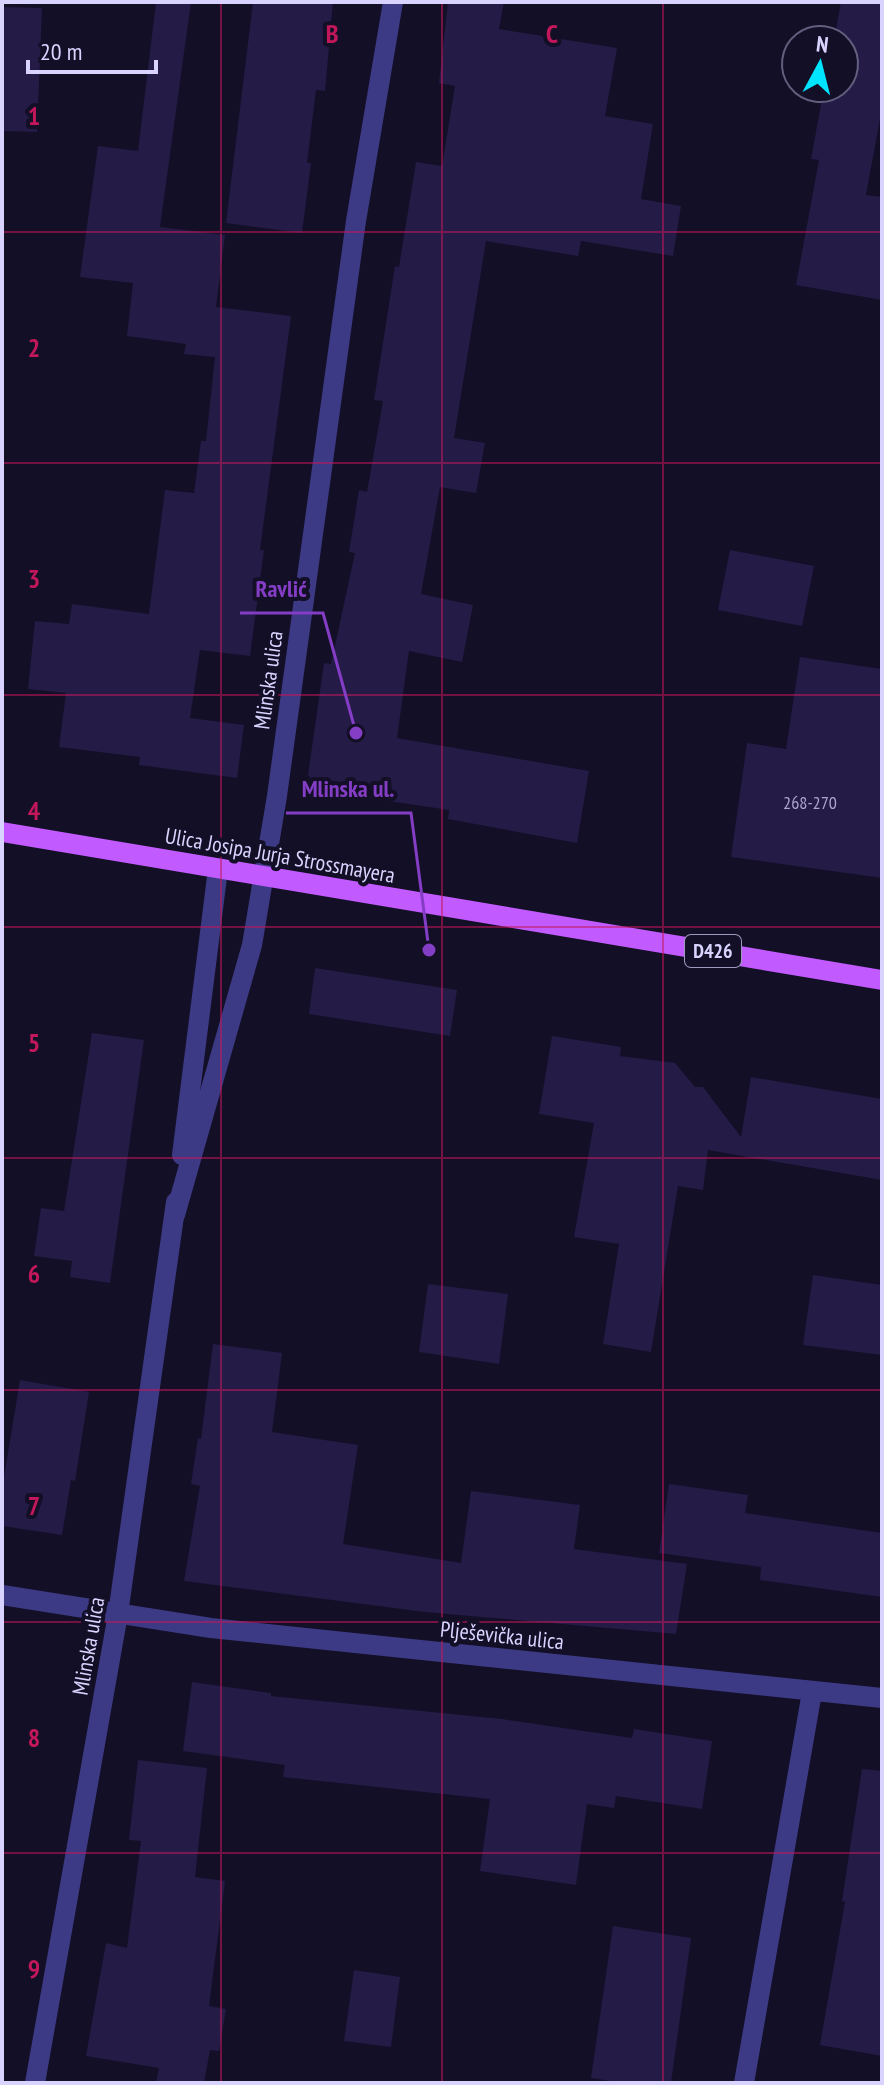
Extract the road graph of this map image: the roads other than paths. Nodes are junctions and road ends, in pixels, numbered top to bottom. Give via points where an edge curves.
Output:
1 (393, 2) edge
2 (2, 832) edge
3 (218, 869) junction
4 (264, 877) junction
5 (882, 980) edge
6 (175, 1215) junction
7 (2, 1595) edge
8 (118, 1614) junction
9 (812, 1692) junction
10 (882, 1698) edge
11 (35, 2083) edge
12 (744, 2083) edge

1 - 4 street, Mlinska ulica via 356,221
2 - 3 main road, Ulica Josipa Jurja Strossmayera / D426
3 - 4 main road, Ulica Josipa Jurja Strossmayera / D426
3 - 6 street, Mlinska ulica
4 - 5 main road, Ulica Josipa Jurja Strossmayera / D426
4 - 6 street, Mlinska ulica via 252,945
6 - 8 street, Mlinska ulica
7 - 8 street, Plješevička ulica
8 - 9 street, Plješevička ulica
8 - 11 street, Mlinska ulica
9 - 10 street, Plješevička ulica
9 - 12 street

